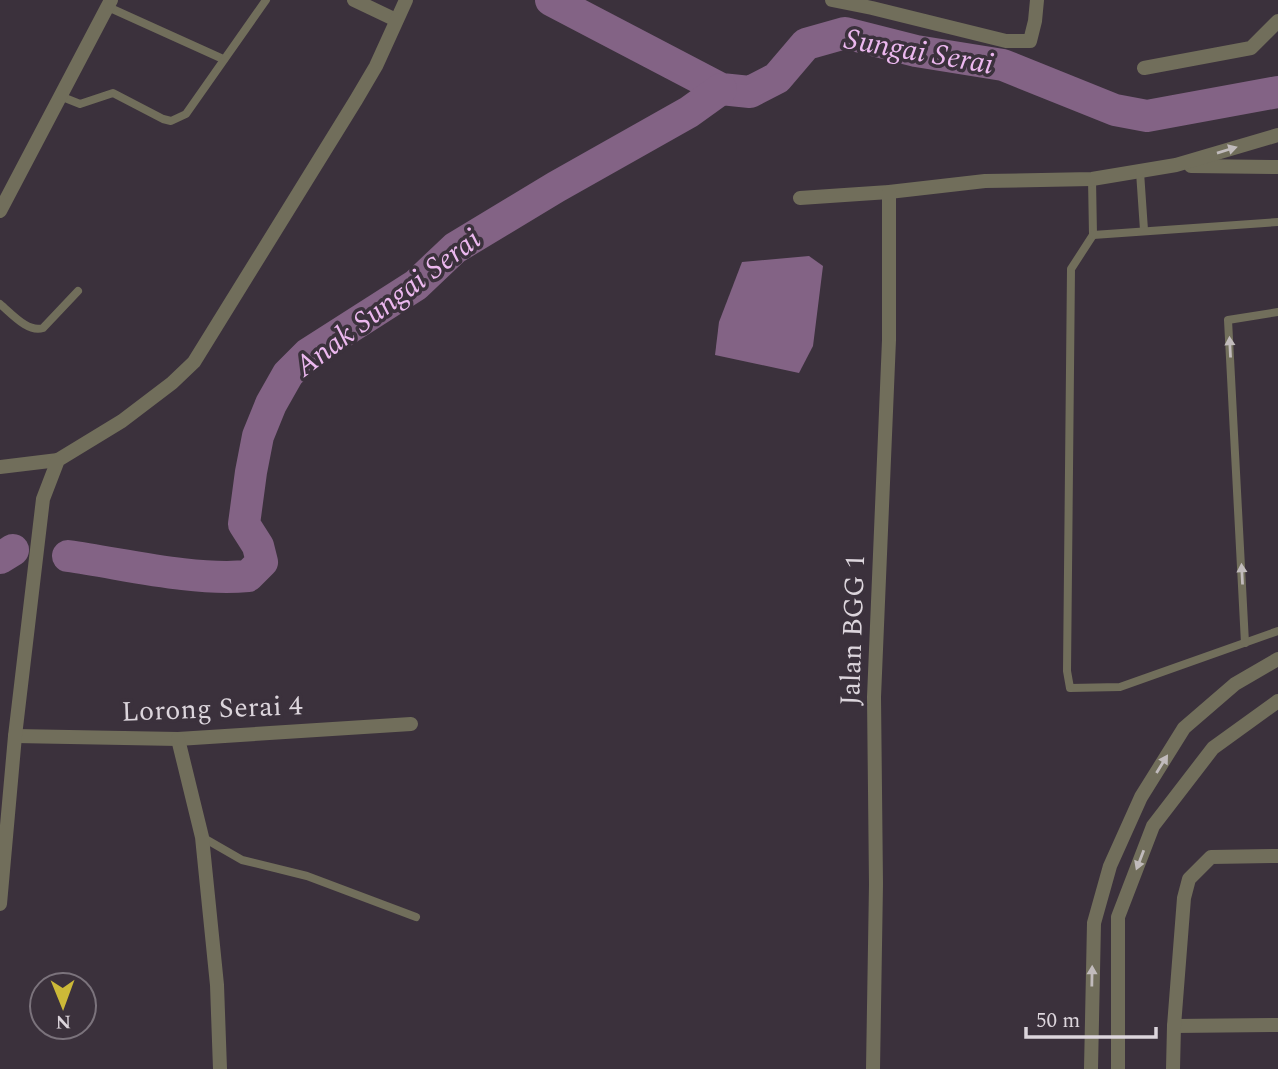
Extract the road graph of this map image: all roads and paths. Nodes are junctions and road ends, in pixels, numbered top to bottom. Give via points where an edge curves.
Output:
1 (265, 0) edge
2 (354, 0) edge
3 (406, 0) edge
4 (832, 0) edge
5 (1037, 0) edge
6 (110, 3) edge
7 (396, 20) junction
8 (1278, 21) edge
9 (223, 59) junction
10 (1144, 68) dead end
11 (60, 96) junction
12 (1278, 135) edge
13 (1176, 166) junction
14 (1278, 167) edge
15 (1140, 172) junction
16 (1092, 179) junction
17 (889, 192) junction
18 (800, 198) dead end
19 (0, 211) edge
20 (1278, 222) edge
21 (1144, 230) junction
22 (1093, 235) junction
23 (78, 291) dead end
24 (0, 304) edge
25 (1278, 312) edge
26 (58, 460) junction
27 (0, 467) edge
28 (1278, 631) edge
29 (1245, 643) junction
30 (1278, 659) edge
31 (1278, 701) edge
32 (411, 724) dead end
33 (15, 736) junction
34 (178, 739) junction
35 (202, 837) junction
36 (1278, 856) edge
37 (0, 904) edge
38 (416, 917) dead end
39 (1278, 1025) edge
40 (1174, 1026) junction
41 (220, 1069) edge
42 (873, 1069) edge
43 (1091, 1069) edge
44 (1118, 1069) edge
45 (1173, 1069) edge

1 - 9 lane
2 - 7 street
3 - 7 street
4 - 5 street via 1006,41 1030,41
6 - 9 lane
6 - 11 street
7 - 26 street via 356,100 194,362 122,421
8 - 10 street via 1251,48
9 - 11 lane via 186,114 171,121 113,93 80,104
11 - 19 street
13 -> 12 street
13 - 14 street
13 - 15 street
15 - 16 street
15 - 21 lane
16 - 17 street via 985,181
16 - 22 lane
17 - 18 street
17 - 42 street, Jalan BGG 1 via 889,340 874,697
20 - 21 lane
21 - 22 lane
22 - 29 lane via 1071,269 1070,688 1120,687
23 - 24 lane via 37,330
29 -> 25 lane via 1228,320
26 - 27 street
26 - 33 street via 43,499
28 - 29 lane
43 -> 30 street via 1094,923 1110,866 1141,797 1184,728 1235,684
31 -> 44 street via 1213,748 1153,826 1118,917
32 - 34 street, Lorong Serai 4
33 - 34 street, Lorong Serai 4
33 - 37 street
34 - 35 street
35 - 38 lane via 242,860 307,876
35 - 41 street via 217,985
36 - 40 street via 1211,858 1189,879
39 - 40 street
40 - 45 street

